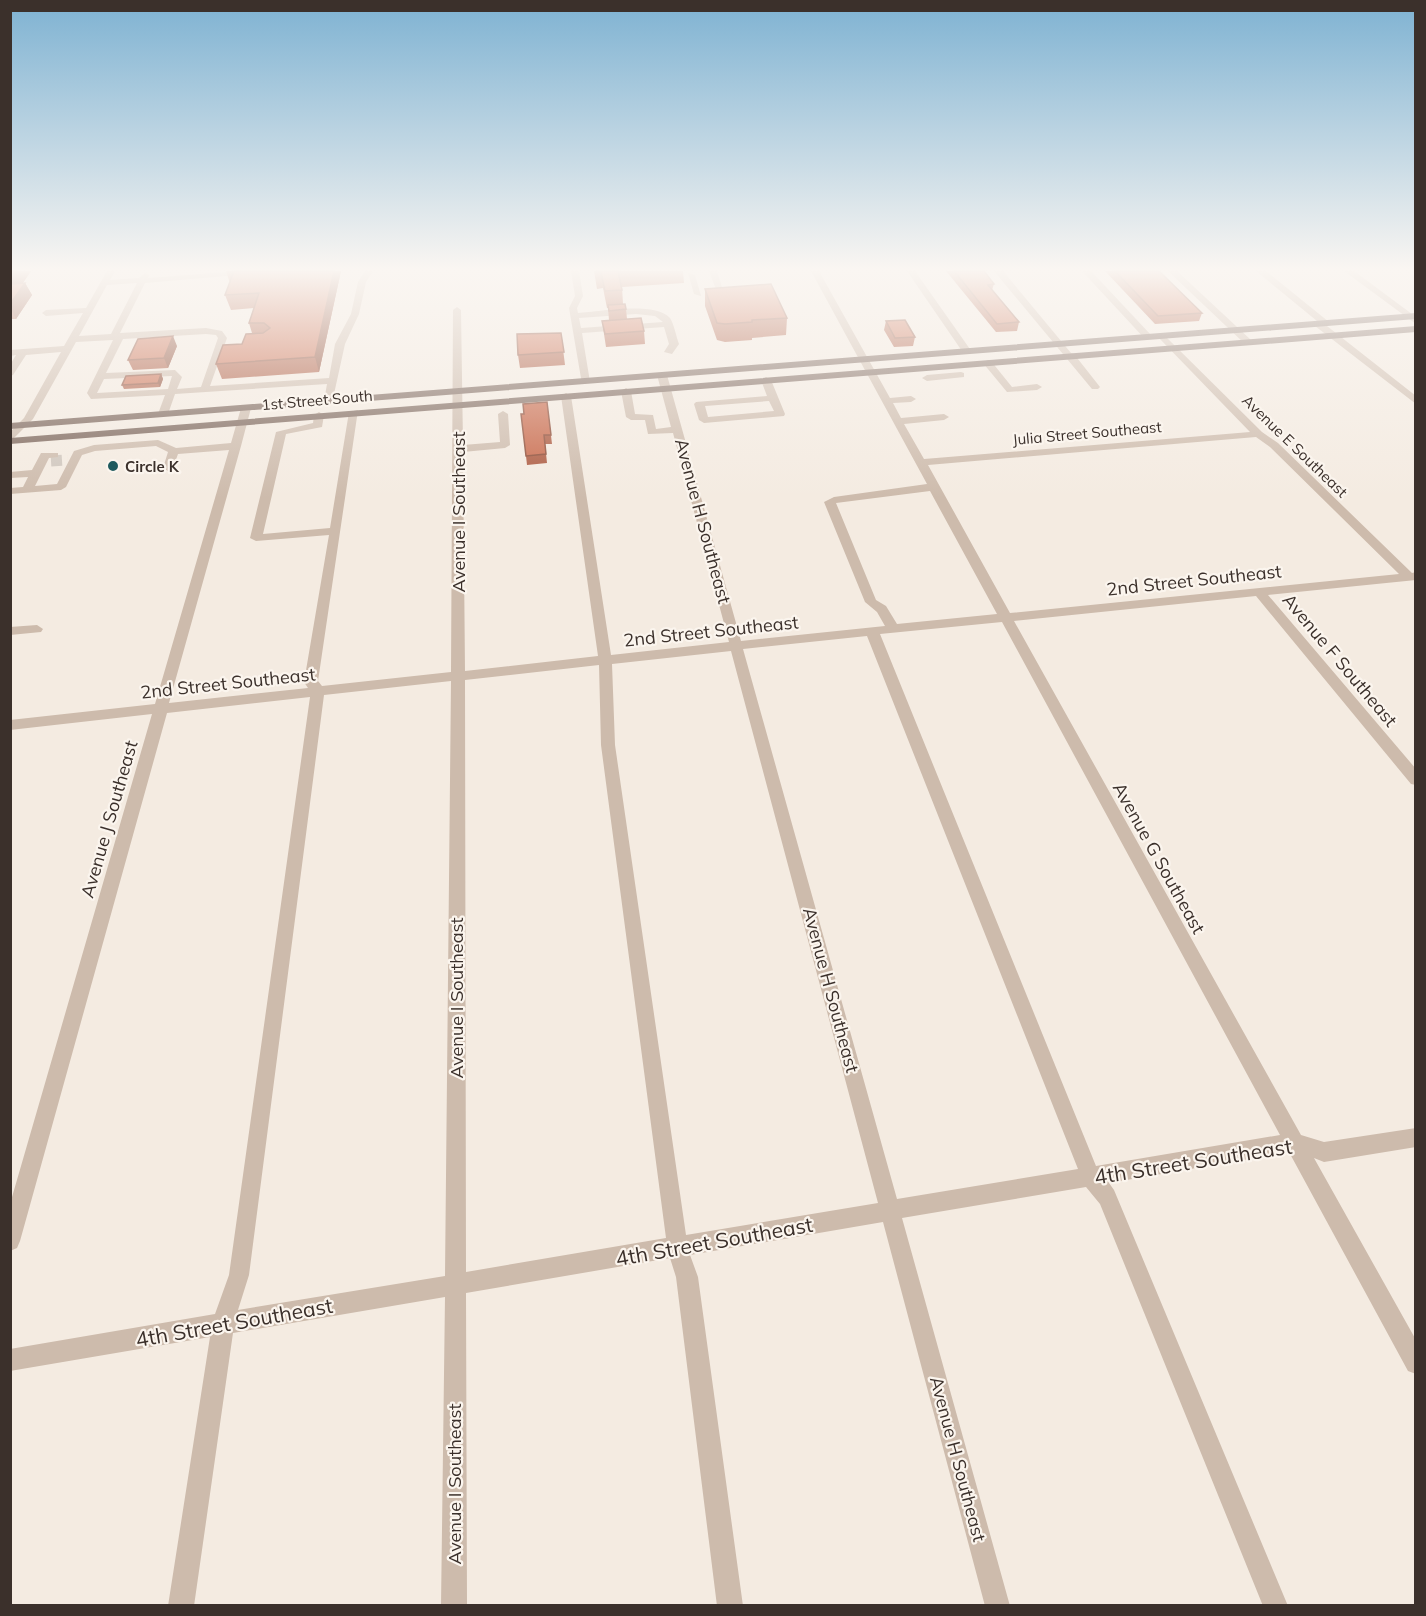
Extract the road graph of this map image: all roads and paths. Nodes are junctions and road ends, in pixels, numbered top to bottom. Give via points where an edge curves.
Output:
1 (69, 346) edge
2 (113, 346) edge
3 (220, 346) edge
4 (340, 346) edge
5 (457, 346) edge
6 (580, 346) edge
7 (672, 346) edge
8 (855, 346) edge
9 (963, 346) edge
10 (1039, 346) edge
11 (1059, 346) edge
12 (1193, 346) edge
13 (1347, 346) edge
14 (1173, 348) junction
15 (67, 349) junction
16 (23, 352) junction
17 (669, 352) dead end
18 (967, 352) junction
19 (10, 353) edge
20 (1069, 356) junction
21 (862, 359) junction
22 (988, 363) junction
23 (942, 366) junction
24 (869, 372) junction
25 (10, 373) edge
26 (961, 375) dead end
27 (100, 376) junction
28 (948, 376) junction
29 (927, 378) dead end
30 (766, 380) junction
31 (333, 381) junction
32 (585, 381) junction
33 (664, 382) junction
34 (1037, 387) dead end
35 (1095, 387) dead end
36 (1010, 390) junction
37 (204, 391) junction
38 (626, 392) junction
39 (171, 393) junction
40 (995, 393) dead end
41 (566, 396) junction
42 (457, 397) junction
43 (773, 398) junction
44 (911, 399) dead end
45 (329, 401) junction
46 (885, 401) junction
47 (1416, 401) edge
48 (354, 412) junction
49 (164, 414) junction
50 (503, 414) dead end
51 (244, 415) junction
52 (320, 415) junction
53 (702, 415) junction
54 (944, 417) dead end
55 (681, 420) junction
56 (896, 422) junction
57 (23, 425) junction
58 (10, 426) edge
59 (163, 428) junction
60 (101, 433) junction
61 (1258, 434) junction
62 (10, 440) edge
63 (158, 443) junction
64 (236, 446) junction
65 (94, 448) junction
66 (458, 449) junction
67 (174, 451) junction
68 (919, 463) junction
69 (168, 468) dead end
70 (10, 475) edge
71 (932, 487) junction
72 (27, 490) junction
73 (10, 491) edge
74 (335, 531) junction
75 (1412, 576) edge
76 (1259, 592) junction
77 (1005, 617) junction
78 (37, 629) dead end
79 (893, 629) junction
80 (10, 631) edge
81 (872, 631) junction
82 (738, 646) junction
83 (605, 660) junction
84 (458, 676) junction
85 (318, 691) junction
86 (160, 708) junction
87 (10, 725) edge
88 (1416, 780) edge
89 (1416, 1137) edge
90 (1293, 1142) junction
91 (1092, 1177) junction
92 (891, 1211) junction
93 (10, 1241) edge
94 (677, 1247) junction
95 (454, 1285) junction
96 (223, 1324) junction
97 (10, 1360) edge
98 (1416, 1363) edge
99 (181, 1605) edge
100 (454, 1605) edge
101 (730, 1605) edge
102 (998, 1605) edge
103 (1276, 1605) edge

1 - 15 street
2 - 27 street
3 - 37 street
4 - 31 street
5 - 42 street, Avenue I Southeast
6 - 32 street
7 - 17 street
8 - 21 street, Avenue G Southeast
9 - 18 street
10 - 18 main road, 1st Street South
11 - 20 street
12 - 14 main road, 1st Street South
13 - 47 street
14 - 20 main road, 1st Street South
14 - 61 street, Avenue E Southeast
15 - 16 street
15 - 57 street
16 - 19 street
16 - 25 street
18 - 21 main road, 1st Street South
20 - 22 main road, 1st Street South
20 - 35 street
21 - 24 street, Avenue G Southeast
21 - 33 main road, 1st Street South
22 - 23 main road, 1st Street South
22 - 36 street
23 - 24 main road, 1st Street South
23 - 28 street
24 - 30 main road, 1st Street South
24 - 46 street, Avenue G Southeast
26 - 28 street
27 - 39 street via 172,372 177,377
27 - 39 street via 92,393 98,398
28 - 29 street
30 - 33 main road, 1st Street South
30 - 43 street
31 - 37 street
31 - 45 street
32 - 33 main road, 1st Street South
32 - 42 main road, 1st Street South
33 - 38 main road, 1st Street South
33 - 55 street, Avenue H Southeast
34 - 36 street
36 - 40 street
37 - 39 street
38 - 41 main road, 1st Street South
38 - 55 street via 632,417 649,417 652,432
39 - 49 street
41 - 42 main road, 1st Street South
41 - 83 street
42 - 45 main road, 1st Street South
42 - 48 main road, 1st Street South
42 - 66 street, Avenue I Southeast
43 - 53 street via 699,404
43 - 53 street via 780,414 704,420
44 - 46 street
45 - 51 main road, 1st Street South
46 - 56 street, Avenue G Southeast
48 - 52 main road, 1st Street South
48 - 74 street
49 - 51 main road, 1st Street South
49 - 57 main road, 1st Street South
50 - 66 street via 505,445
51 - 52 main road, 1st Street South
51 - 59 main road, 1st Street South
51 - 64 street, Avenue J Southeast
52 - 74 street via 318,425 281,432 256,538
53 - 55 street
54 - 56 street
55 - 82 street, Avenue H Southeast
56 - 68 street, Avenue G Southeast
57 - 58 main road, 1st Street South
57 - 62 street
59 - 60 main road, 1st Street South
59 - 63 street
60 - 62 main road, 1st Street South
60 - 65 street
61 - 68 street, Julia Street Southeast
61 - 75 street, Avenue E Southeast
63 - 65 street
63 - 67 street
64 - 67 street
64 - 86 street, Avenue J Southeast
65 - 72 street via 71,460 61,487
66 - 84 street, Avenue I Southeast
67 - 69 street
68 - 71 street, Avenue G Southeast
70 - 72 street via 44,465
71 - 77 street, Avenue G Southeast
71 - 79 street via 830,502 872,602 882,609
72 - 73 street
74 - 85 street via 311,682
75 - 76 street, 2nd Street Southeast
76 - 77 street, 2nd Street Southeast
76 - 88 street, Avenue F Southeast
77 - 79 street, 2nd Street Southeast
77 - 90 street, Avenue G Southeast
78 - 80 street
79 - 81 street, 2nd Street Southeast
81 - 82 street, 2nd Street Southeast
81 - 91 street
82 - 83 street, 2nd Street Southeast
82 - 92 street, Avenue H Southeast
83 - 84 street, 2nd Street Southeast
83 - 94 street via 608,745
84 - 85 street, 2nd Street Southeast
84 - 95 street, Avenue I Southeast
85 - 86 street, 2nd Street Southeast
85 - 96 street via 238,1275
86 - 87 street, 2nd Street Southeast
86 - 93 street, Avenue J Southeast
89 - 90 street, 4th Street Southeast via 1324,1152
90 - 91 street, 4th Street Southeast
90 - 98 street, Avenue G Southeast
91 - 92 street, 4th Street Southeast
91 - 103 street via 1107,1197
92 - 94 street, 4th Street Southeast
92 - 102 street, Avenue H Southeast
94 - 95 street, 4th Street Southeast
94 - 101 street via 687,1277
95 - 96 street, 4th Street Southeast
95 - 100 street, Avenue I Southeast
96 - 97 street, 4th Street Southeast
96 - 99 street

